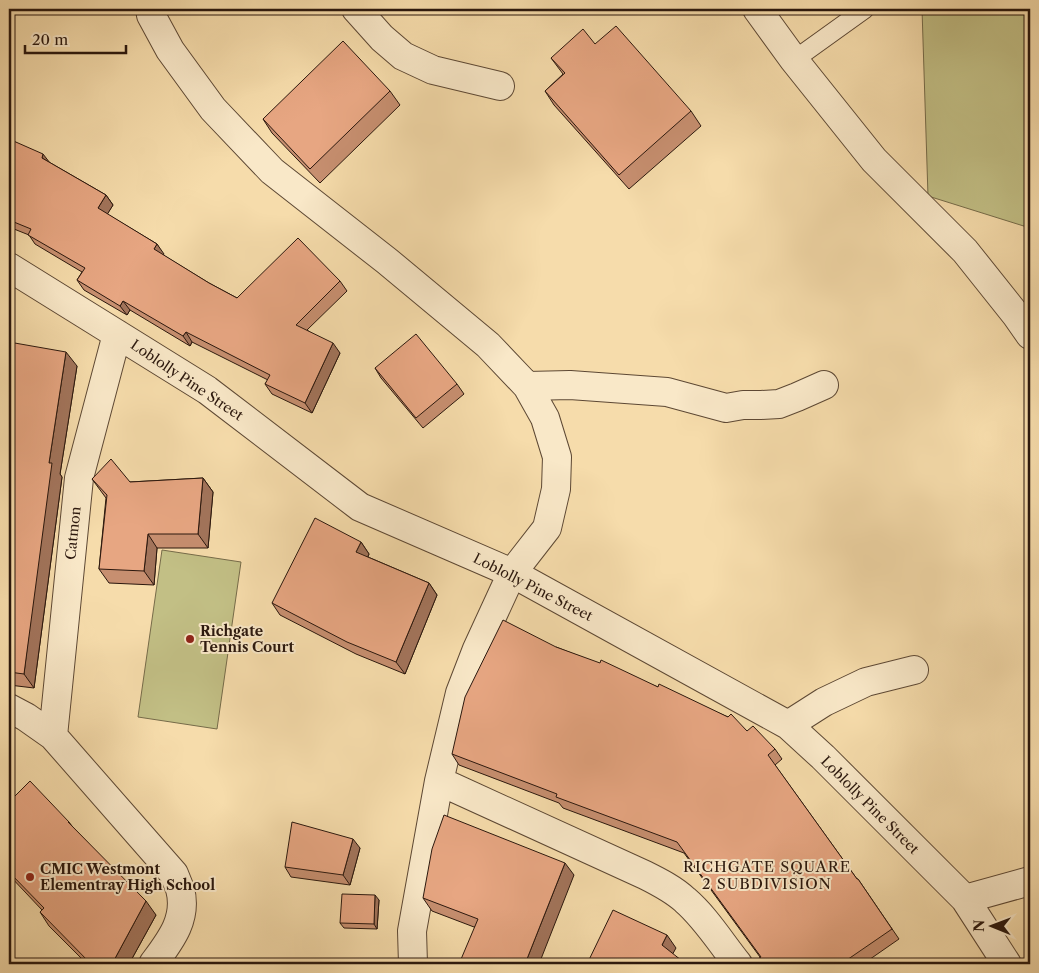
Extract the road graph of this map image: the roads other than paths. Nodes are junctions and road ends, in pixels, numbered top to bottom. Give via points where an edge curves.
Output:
1 (150, 9) edge
2 (356, 9) edge
3 (757, 9) edge
4 (865, 9) edge
5 (794, 60) junction
6 (500, 86) dead end
7 (9, 267) edge
8 (117, 334) junction
9 (1030, 335) edge
10 (824, 385) dead end
11 (527, 386) junction
12 (512, 573) junction
13 (914, 670) dead end
14 (9, 708) edge
15 (788, 725) junction
16 (53, 736) junction
17 (439, 781) junction
18 (1030, 882) edge
19 (965, 899) junction
20 (154, 964) edge
21 (413, 964) edge
22 (738, 964) edge
23 (1007, 964) edge

1 - 11 street via 170,50 213,109 272,171 488,345
2 - 6 street via 403,56 433,70
3 - 5 street
4 - 5 lane
5 - 9 street via 874,160 965,251
7 - 8 street, Loblolly Pine Street
8 - 12 street, Loblolly Pine Street via 207,390 360,507
8 - 16 street, Catmon via 79,478
10 - 11 street via 779,404 726,408 667,392 570,385
11 - 12 street via 544,418 557,456 556,489 546,528
12 - 15 street, Loblolly Pine Street
12 - 17 street via 460,693
13 - 15 street via 866,682 824,702
14 - 16 street
15 - 19 street, Loblolly Pine Street
16 - 20 street via 174,874 182,910 175,934
17 - 21 street via 412,931
17 - 22 street via 665,886 700,914
18 - 19 street
19 - 23 street, Loblolly Pine Street

